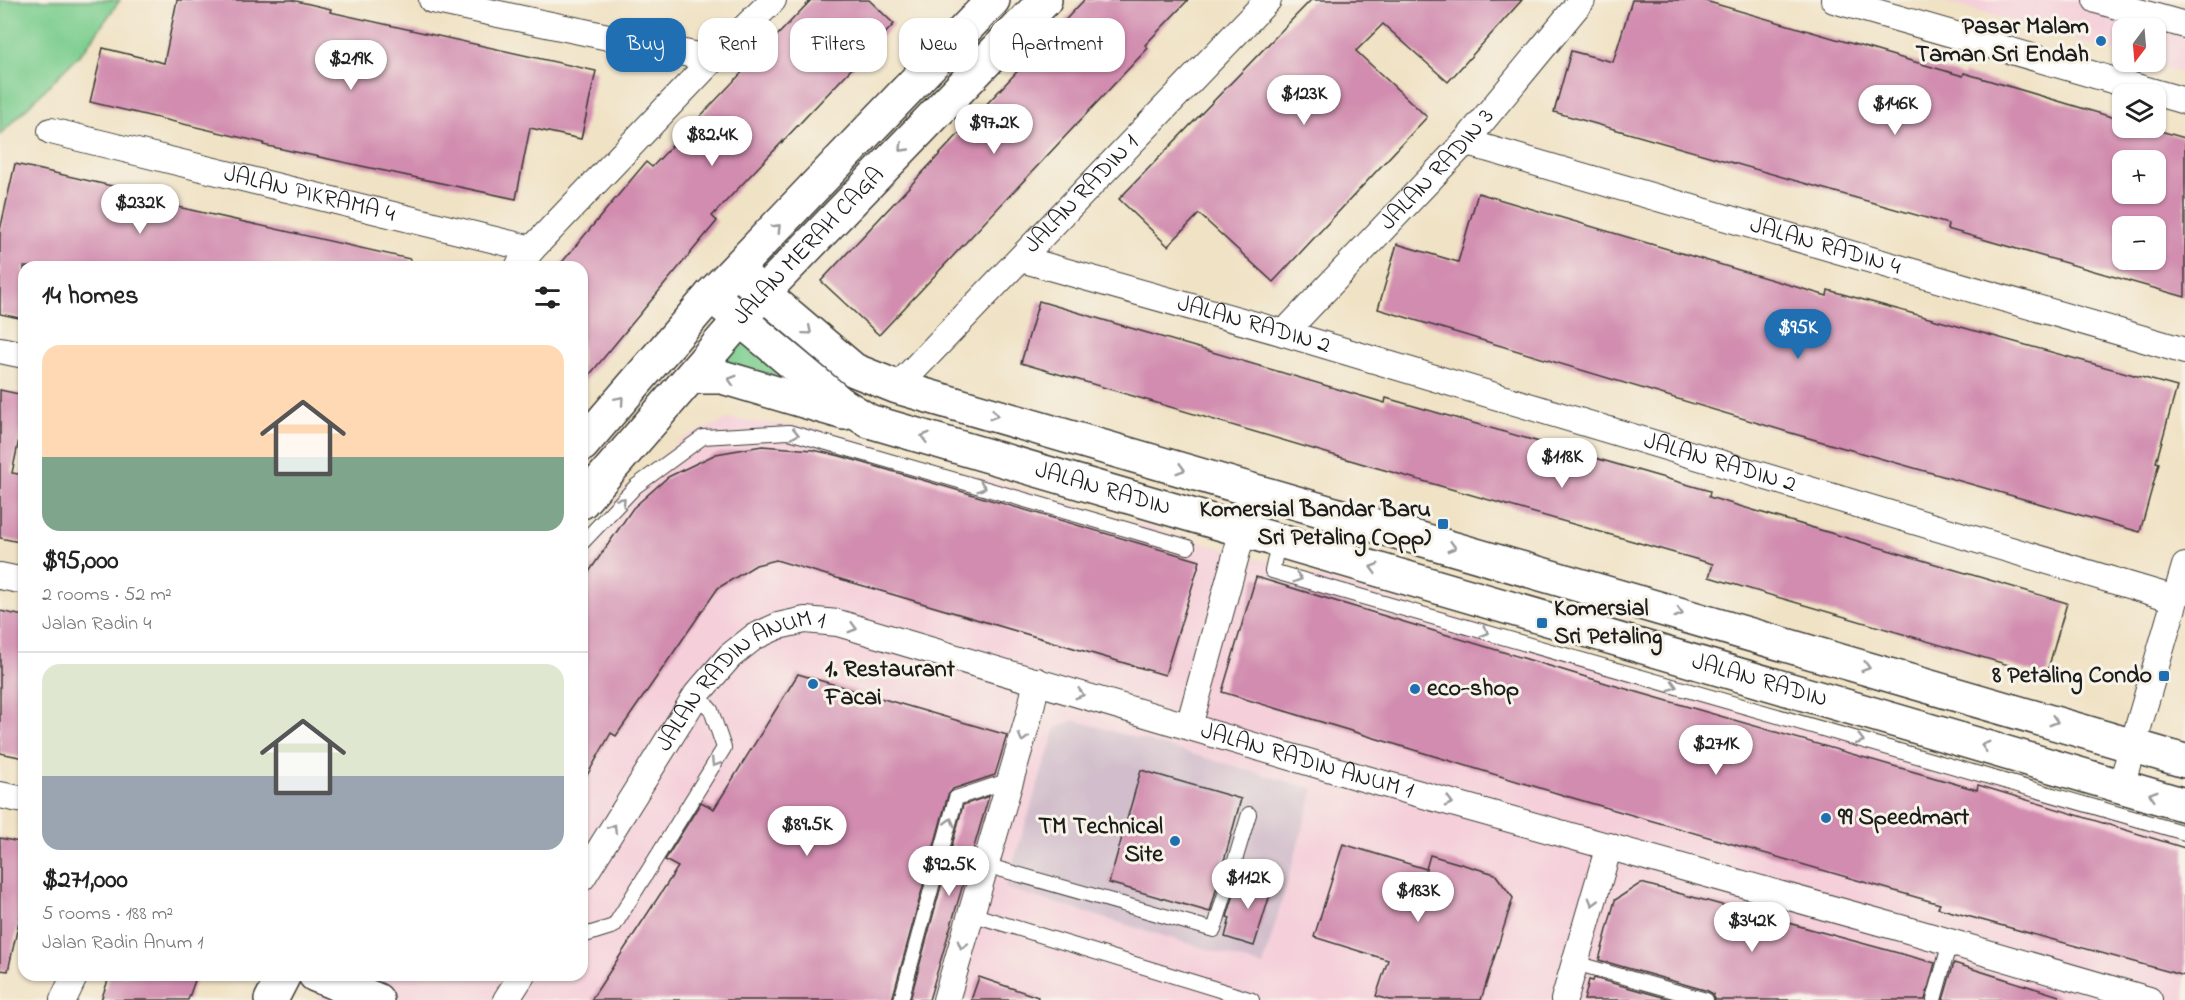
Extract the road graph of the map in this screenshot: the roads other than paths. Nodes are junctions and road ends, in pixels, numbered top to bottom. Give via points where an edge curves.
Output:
1 (432, 0) edge
2 (773, 0) edge
3 (993, 0) edge
4 (1045, 0) edge
5 (1268, 0) edge
6 (1582, 0) edge
7 (1834, 0) edge
8 (2096, 0) edge
9 (755, 18) edge
10 (2185, 25) edge
11 (698, 56) edge
12 (701, 72) edge
13 (2185, 101) edge
14 (51, 131) dead end
15 (1465, 141) junction
16 (525, 258) edge
17 (1021, 259) junction
18 (736, 270) junction
19 (763, 293) junction
20 (711, 296) junction
21 (741, 320) junction
22 (1284, 333) junction
23 (0, 350) edge
24 (2185, 351) edge
25 (18, 354) edge
26 (691, 377) junction
27 (897, 387) junction
28 (869, 421) junction
29 (588, 438) edge
30 (1254, 490) junction
31 (588, 494) edge
32 (1166, 507) junction
33 (1243, 530) junction
34 (588, 537) edge
35 (1157, 538) junction
36 (1279, 540) junction
37 (1188, 547) dead end
38 (2185, 566) edge
39 (0, 576) edge
40 (18, 580) edge
41 (2175, 599) junction
42 (1038, 681) junction
43 (697, 694) junction
44 (1189, 726) junction
45 (2133, 744) junction
46 (2185, 760) edge
47 (1010, 780) junction
48 (2121, 786) junction
49 (0, 795) edge
50 (18, 799) edge
51 (2185, 805) edge
52 (1249, 814) dead end
53 (2185, 833) edge
54 (1609, 846) junction
55 (985, 865) junction
56 (588, 868) edge
57 (971, 914) junction
58 (588, 934) edge
59 (1950, 942) junction
60 (1575, 963) junction
61 (72, 981) edge
62 (256, 981) edge
63 (281, 981) edge
64 (330, 981) edge
65 (518, 981) edge
66 (63, 1000) edge
67 (249, 1000) edge
68 (272, 1000) edge
69 (377, 1000) edge
70 (506, 1000) edge
71 (902, 1000) edge
72 (946, 1000) edge
73 (1252, 1000) edge
74 (1564, 1000) edge
75 (1706, 1000) edge
76 (1934, 1000) edge
77 (2149, 1000) edge

1 - 11 street
2 - 9 street
18 -> 3 street, JALAN MERAH CAGA
4 -> 19 street, JALAN MERAH CAGA
5 - 17 street, JALAN RADIN 1
6 - 15 street, JALAN RADIN 3
7 - 13 street
8 - 10 street
12 - 16 street
14 - 16 street, JALAN PIKRAMA 4
15 - 22 street, JALAN RADIN 3
15 - 24 street, JALAN RADIN 4
17 - 22 street, JALAN RADIN 2
17 - 27 street, JALAN RADIN 1
18 - 19 street, JALAN RADIN
18 - 20 street, JALAN MERAH CAGA
19 - 21 street, JALAN MERAH CAGA
19 -> 27 street, JALAN RADIN via 854,370
20 - 21 street, JALAN RADIN
29 -> 20 street, JALAN MERAH CAGA
21 - 26 street, JALAN MERAH CAGA
21 - 28 street, JALAN RADIN via 840,403
22 - 41 street, JALAN RADIN 2
23 - 25 street
28 -> 26 street via 722,377
26 - 31 street, JALAN MERAH CAGA
27 -> 30 street, JALAN RADIN
32 -> 28 street, JALAN RADIN
30 - 33 street
30 -> 45 street, JALAN RADIN
32 - 33 street, JALAN RADIN
32 - 35 lane
33 - 36 street, JALAN RADIN
33 - 44 street
34 -> 35 lane via 636,486 703,437 789,432
35 - 37 lane
48 -> 36 street, JALAN RADIN
36 -> 53 lane via 1272,571
38 - 41 street
39 - 40 street
41 - 45 street
43 -> 42 street, JALAN RADIN ANUM 1 via 730,656 754,637 806,620 838,623
42 -> 44 street, JALAN RADIN ANUM 1
42 -> 47 street
56 -> 43 street, JALAN RADIN ANUM 1
43 -> 58 lane via 711,710 724,748 614,926
44 -> 54 street, JALAN RADIN ANUM 1
45 - 46 street, JALAN RADIN
45 - 48 street
47 - 55 street
71 -> 47 lane via 956,798
51 -> 48 street, JALAN RADIN
49 - 50 street
52 - 55 lane via 1214,930
54 - 59 street, JALAN RADIN ANUM 1
54 -> 60 street
55 - 57 street
57 -> 72 street
57 - 73 lane
59 - 76 lane
59 - 77 street, JALAN RADIN ANUM 1
60 - 74 street
60 - 75 lane
61 - 66 street
62 - 67 street
63 - 68 street
64 - 69 street
65 - 70 street

